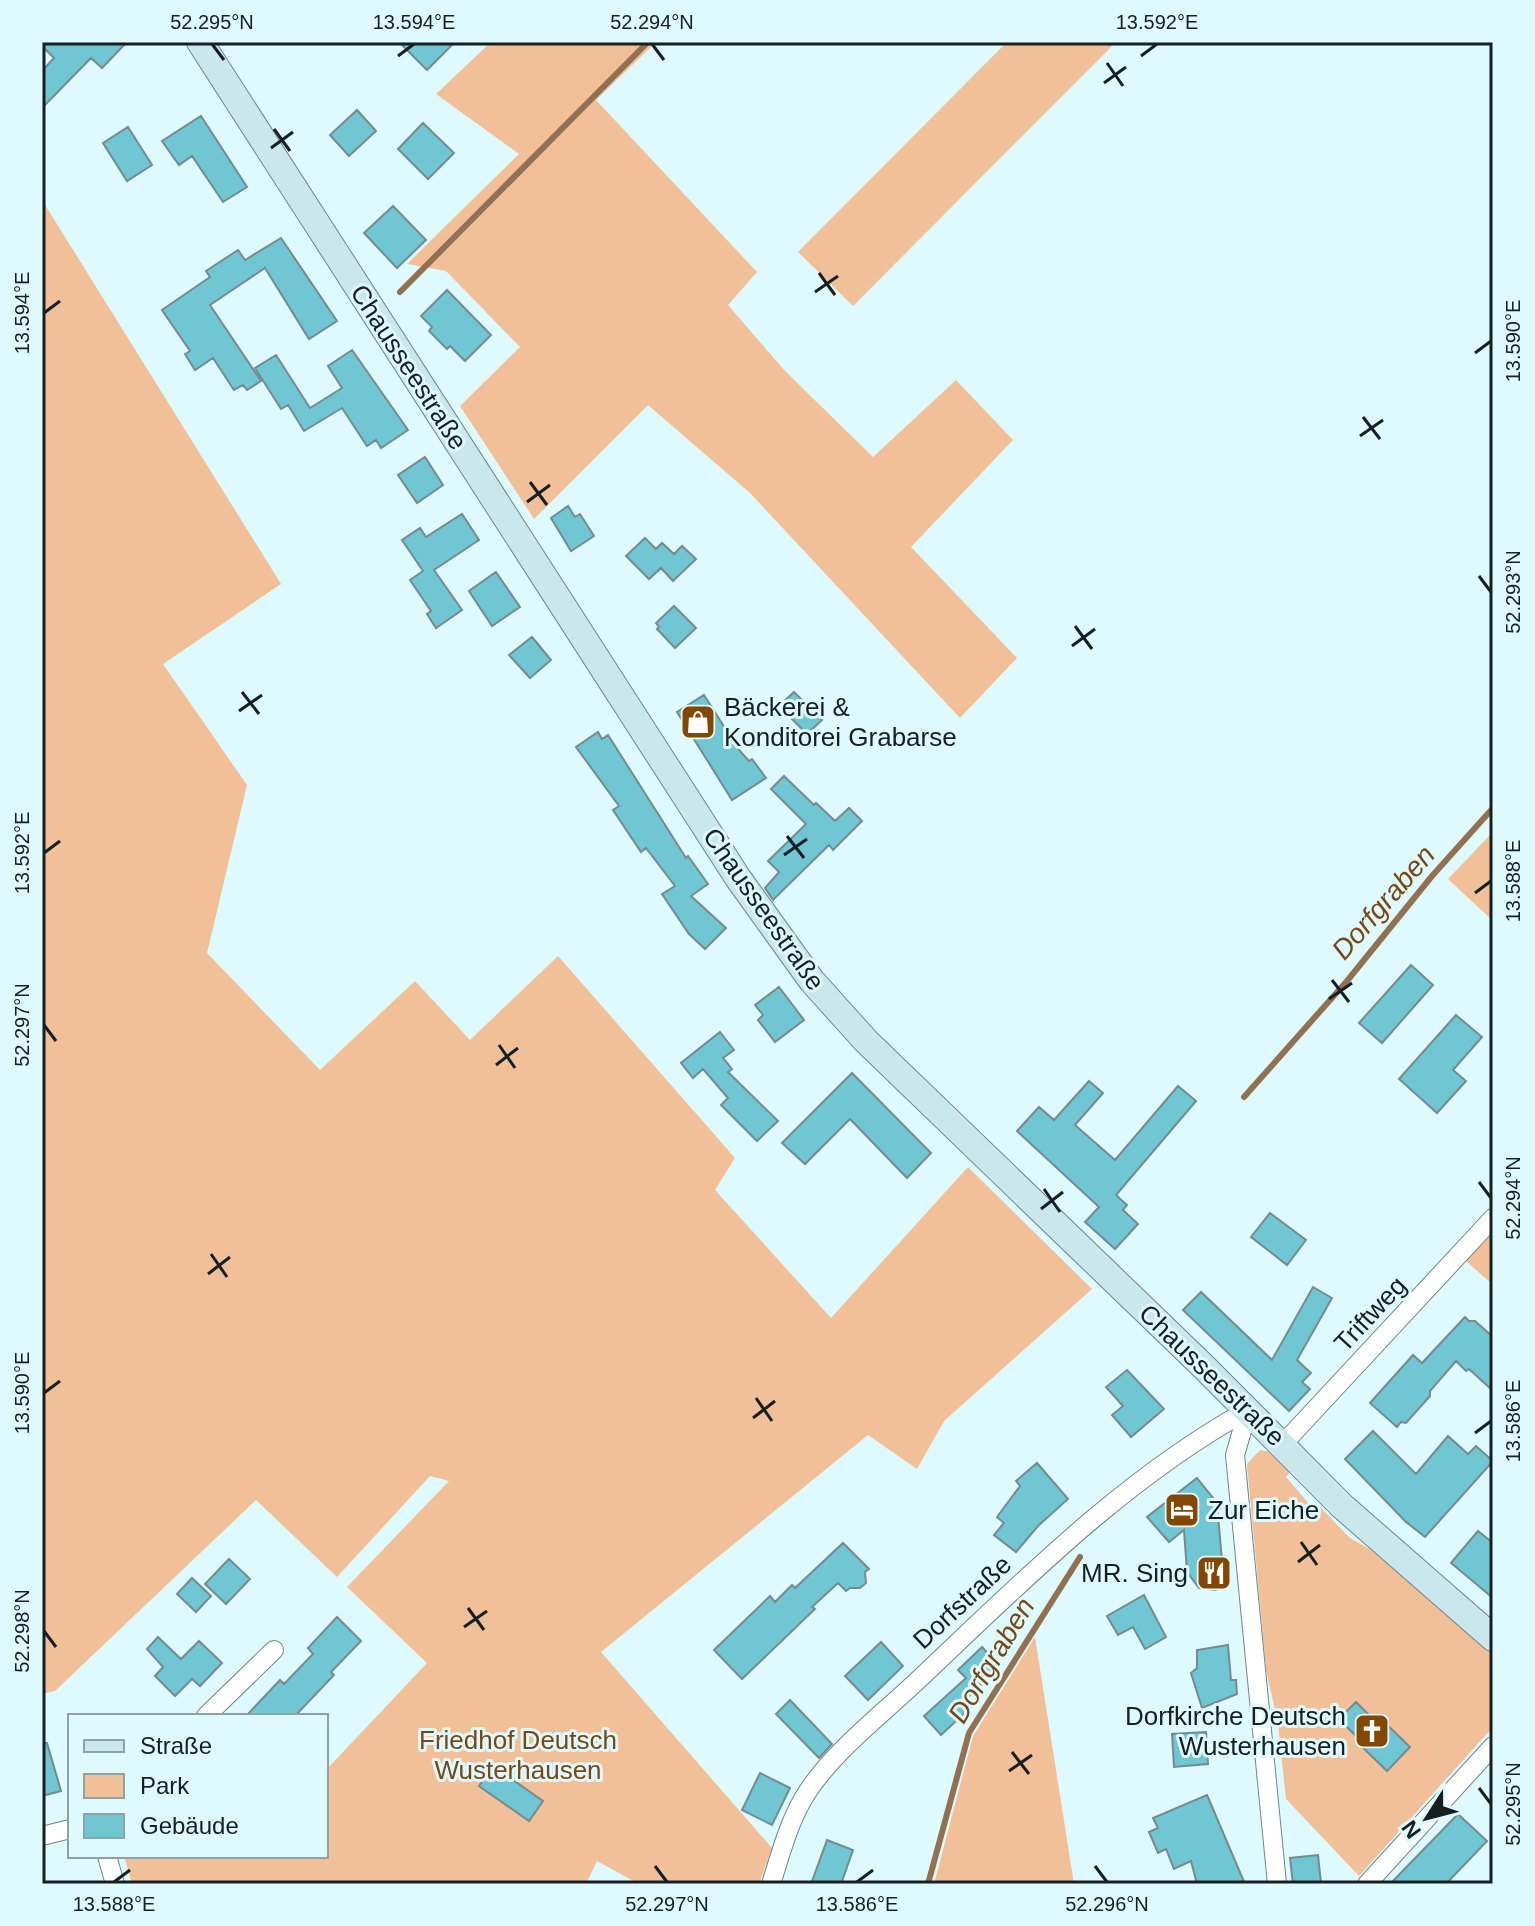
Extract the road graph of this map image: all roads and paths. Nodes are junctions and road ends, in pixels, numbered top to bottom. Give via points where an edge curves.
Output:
1 (200, 42) edge
2 (1493, 1218) edge
3 (1248, 1410) junction
4 (1283, 1444) junction
5 (1493, 1638) edge
6 (274, 1650) dead end
7 (208, 1714) edge
8 (1493, 1746) edge
9 (68, 1830) edge
10 (42, 1836) edge
11 (108, 1858) edge
12 (115, 1884) edge
13 (771, 1884) edge
14 (1277, 1884) edge
15 (1367, 1884) edge

1 - 3 main road, Chausseestraße via 738,878 812,981 866,1041
2 - 4 street, Triftweg
3 - 4 main road, Chausseestraße
3 - 13 street, Dorfstraße via 1189,1445 1058,1548 855,1740 803,1799
3 - 14 street via 1235,1455
4 - 5 main road, Chausseestraße via 1342,1506
6 - 7 street
8 - 15 street
9 - 10 street
11 - 12 street

